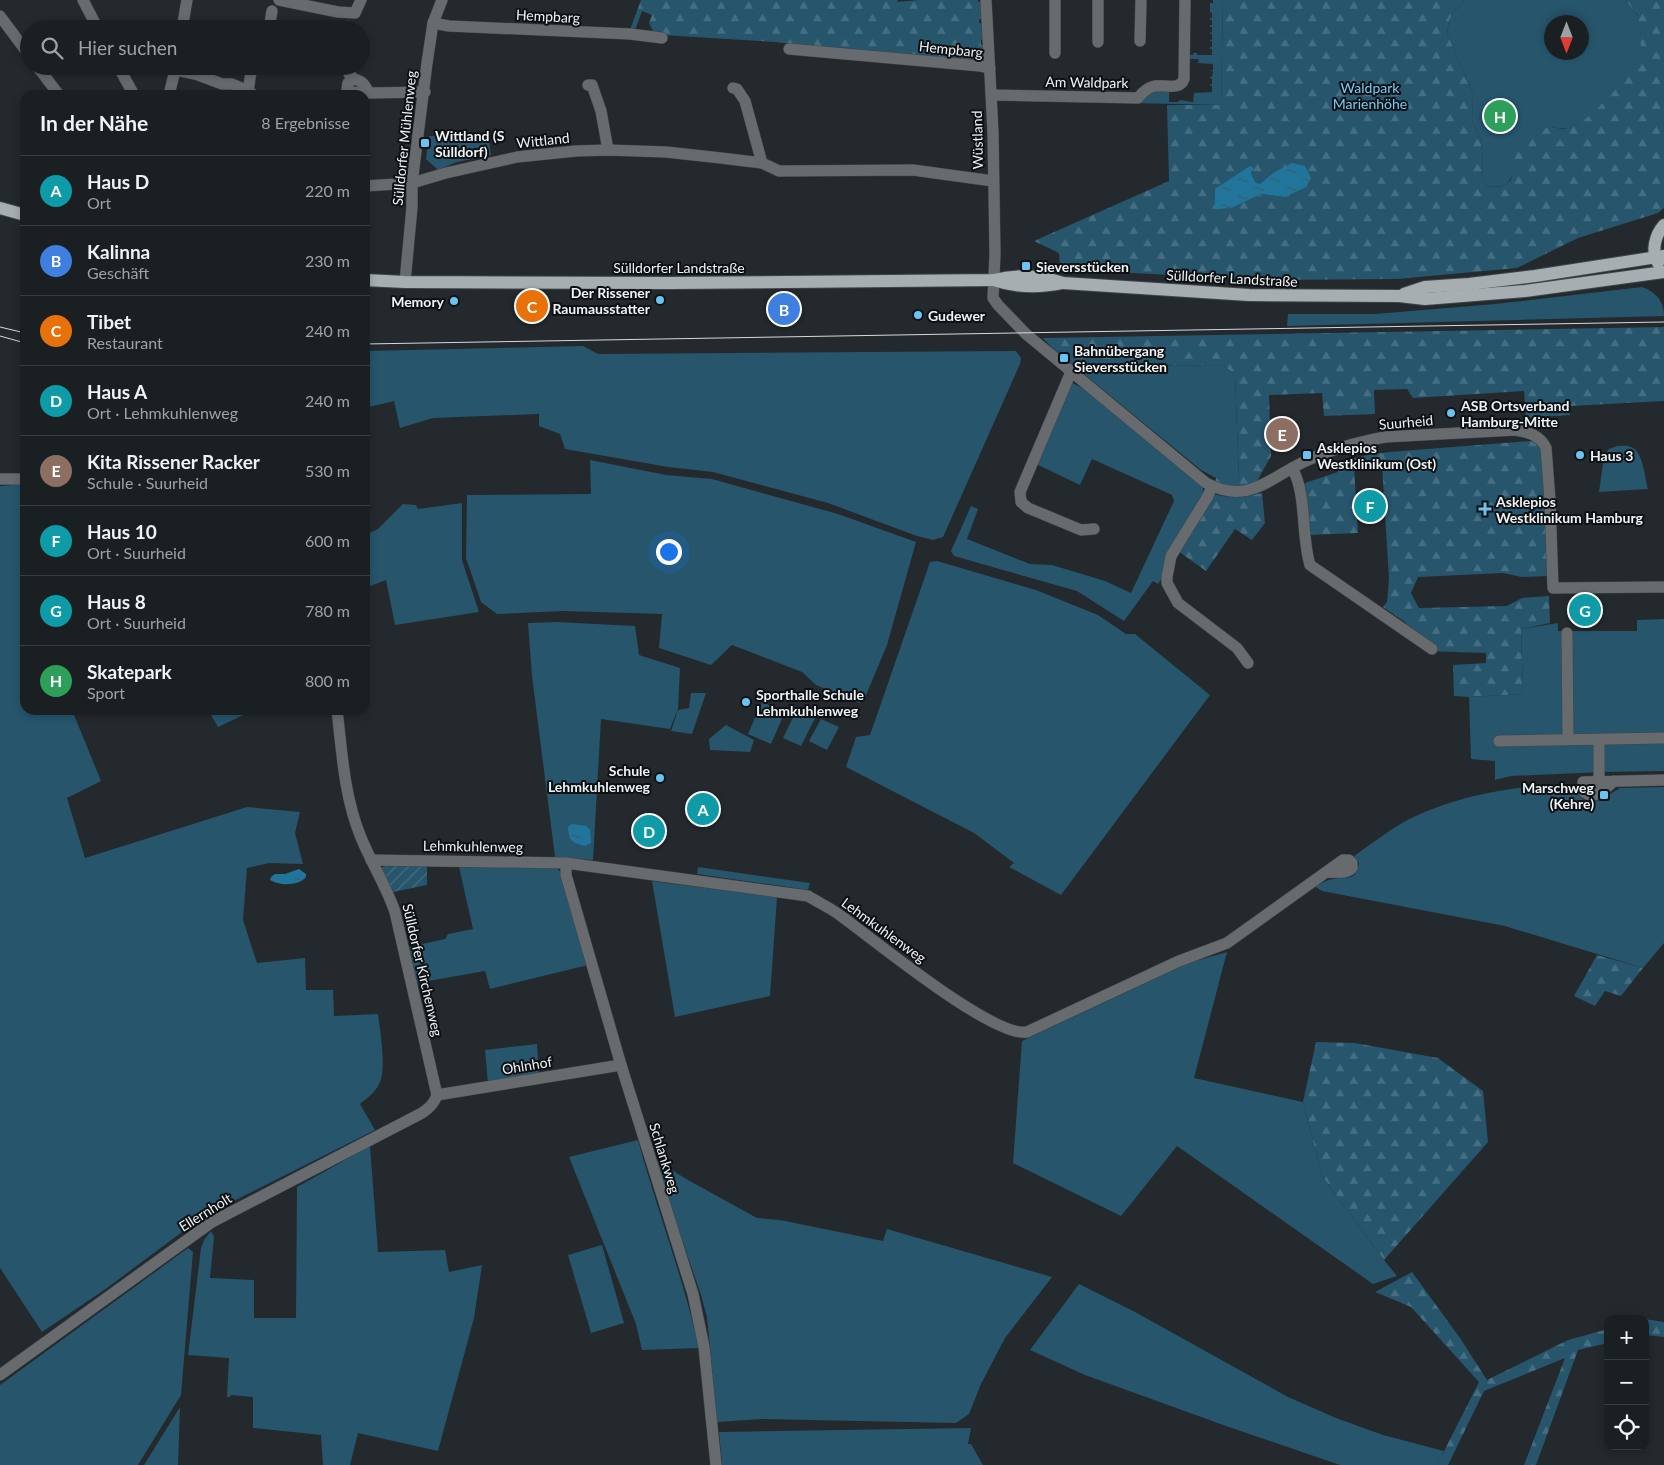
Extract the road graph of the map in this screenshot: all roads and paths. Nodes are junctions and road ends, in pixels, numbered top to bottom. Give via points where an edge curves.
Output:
1 (83, 0) edge
2 (187, 0) edge
3 (279, 0) edge
4 (361, 0) edge
5 (442, 0) edge
6 (986, 0) edge
7 (1055, 0) edge
8 (1098, 0) edge
9 (1141, 0) edge
10 (1185, 0) edge
11 (272, 11) dead end
12 (0, 16) edge
13 (93, 20) edge
14 (184, 20) edge
15 (270, 20) edge
16 (433, 23) junction
17 (662, 38) dead end
18 (1140, 41) dead end
19 (1098, 42) dead end
20 (20, 43) edge
21 (789, 49) dead end
22 (1055, 53) dead end
23 (990, 68) junction
24 (44, 75) edge
25 (123, 75) edge
26 (174, 75) edge
27 (198, 75) edge
28 (250, 75) edge
29 (351, 75) edge
30 (588, 84) dead end
31 (733, 88) dead end
32 (55, 90) edge
33 (131, 90) edge
34 (170, 90) edge
35 (242, 90) edge
36 (246, 90) edge
37 (368, 90) edge
38 (424, 92) junction
39 (370, 93) edge
40 (992, 95) junction
41 (608, 150) junction
42 (762, 163) junction
43 (993, 181) junction
44 (412, 183) junction
45 (370, 186) edge
46 (0, 208) edge
47 (20, 214) edge
48 (1664, 225) edge
49 (1659, 257) edge
50 (1664, 271) edge
51 (370, 280) edge
52 (994, 280) junction
53 (405, 282) junction
54 (1399, 296) junction
55 (1071, 372) junction
56 (1292, 468) junction
57 (0, 479) edge
58 (20, 479) edge
59 (1212, 486) junction
60 (1094, 529) dead end
61 (1664, 587) edge
62 (1567, 633) dead end
63 (1432, 649) dead end
64 (1248, 663) dead end
65 (338, 715) edge
66 (1664, 738) edge
67 (1568, 739) junction
68 (1600, 740) junction
69 (1499, 741) dead end
70 (1664, 780) edge
71 (1614, 781) junction
72 (1599, 782) junction
73 (372, 860) junction
74 (566, 863) junction
75 (1328, 872) dead end
76 (621, 1065) junction
77 (437, 1095) junction
78 (0, 1375) edge
79 (716, 1465) edge

1 - 13 street
2 - 14 street
3 - 4 street via 355,13
5 - 16 street, Sülldorfer Mühlenweg
6 - 23 street, Wüstland
7 - 22 street, Am Waldpark
8 - 19 street
9 - 18 street
10 - 40 street, Am Waldpark via 1183,84 1153,86 1138,98
11 - 15 street
12 - 20 street
16 - 17 street, Hempbarg
16 - 38 street, Sülldorfer Mühlenweg
21 - 23 street, Hempbarg
23 - 40 street, Wüstland
24 - 32 street
25 - 33 street
26 - 34 street
27 - 35 street via 222,84 232,84
28 - 36 street
29 - 37 street via 365,84
30 - 41 street via 592,85 602,111
31 - 42 street via 745,101
38 - 39 street
38 - 44 street, Sülldorfer Mühlenweg
40 - 43 street, Wüstland
41 - 42 street, Wittland via 666,152
41 - 44 street, Wittland via 517,157
42 - 43 street, Wittland via 779,171 913,170
43 - 52 street, Wüstland
44 - 45 street, Wittland
44 - 53 street, Sülldorfer Mühlenweg
46 - 47 main road
48 - 49 main road via 1654,244
49 - 50 main road
49 - 54 main road, Sülldorfer Landstraße via 1526,277 1425,287
50 - 54 main road, Sülldorfer Landstraße via 1489,294 1425,299
51 - 53 main road, Sülldorfer Landstraße
52 - 53 main road, Sülldorfer Landstraße
52 - 54 main road, Sülldorfer Landstraße via 1010,286 1046,287 1063,283 1249,295
52 - 55 street via 994,298 998,305
55 - 59 street
55 - 60 street via 1020,492 1021,502 1080,530
56 - 59 street via 1250,490 1234,492
56 - 61 street, Suurheid via 1350,445 1385,437 1515,430 1530,433 1546,448 1553,588
56 - 63 street via 1300,485 1304,538 1310,565
57 - 58 street
59 - 64 street via 1171,556 1167,583 1178,603 1237,648
62 - 67 street
65 - 73 street, Sülldorfer Kirchenweg via 347,794
66 - 68 street
67 - 68 street
67 - 69 street
68 - 72 street
70 - 71 street
71 - 72 street
71 - 72 street via 1596,795 1584,792 1583,782
73 - 74 street, Lehmkuhlenweg
73 - 77 street, Sülldorfer Kirchenweg via 395,912
74 - 75 street, Lehmkuhlenweg via 808,896 839,914 956,1001 1020,1034 1179,961 1228,943
74 - 76 street, Schlankweg via 566,875
76 - 77 street, Ohlnhof
76 - 79 street, Schlankweg via 693,1294 704,1347
77 - 78 street, Ellernholt via 422,1113 212,1222

